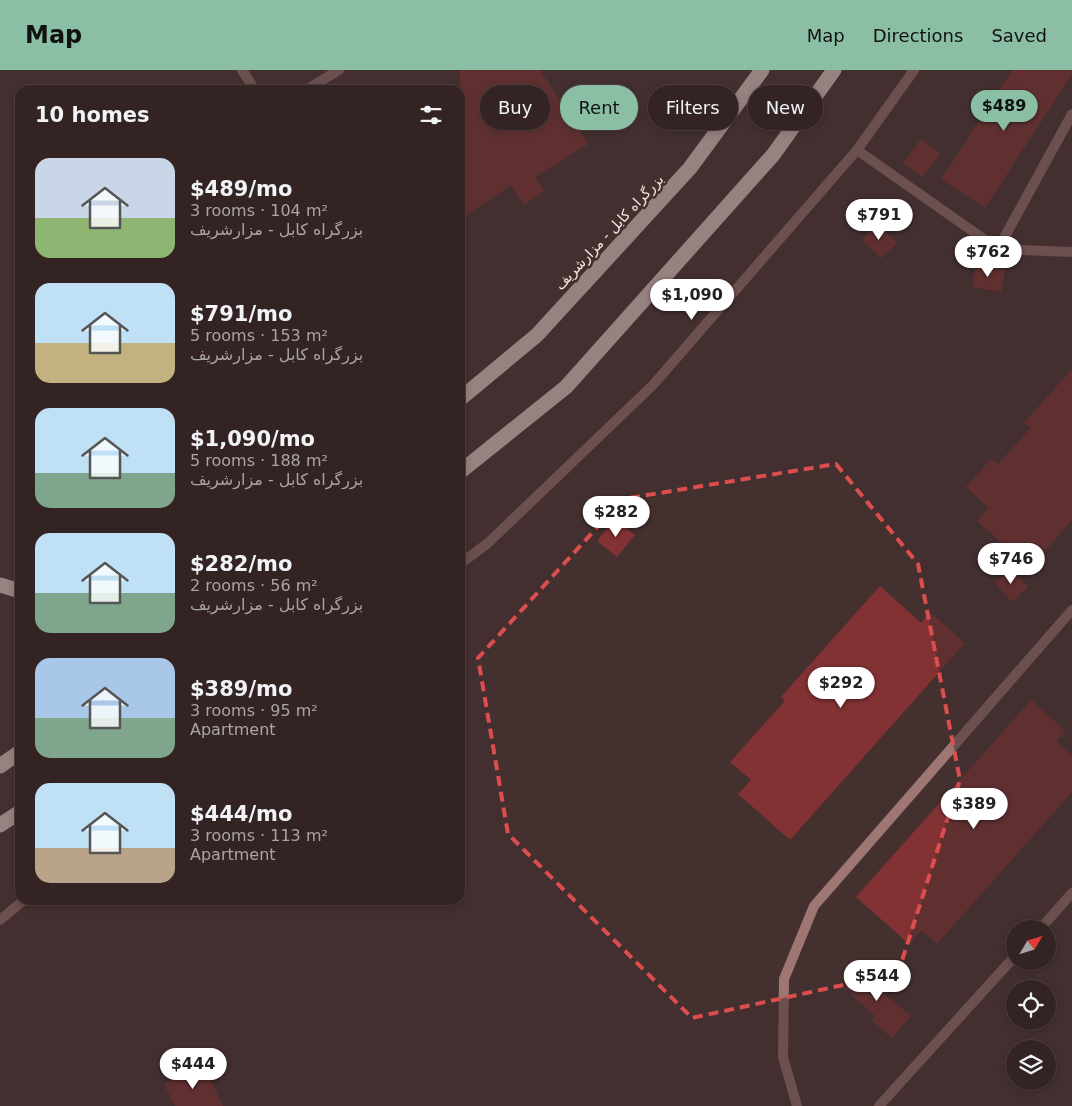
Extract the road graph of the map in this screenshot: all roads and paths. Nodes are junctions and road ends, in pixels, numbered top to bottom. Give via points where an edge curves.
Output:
1 (242, 70) edge
2 (339, 70) edge
3 (762, 70) edge
4 (834, 70) edge
5 (914, 70) edge
6 (252, 85) edge
7 (314, 85) edge
8 (1072, 114) edge
9 (857, 150) junction
10 (998, 249) junction
11 (1072, 252) edge
12 (465, 395) edge
13 (465, 468) edge
14 (465, 560) edge
15 (0, 584) edge
16 (15, 589) edge
17 (1072, 610) edge
18 (15, 756) edge
19 (0, 766) edge
20 (15, 815) edge
21 (0, 825) edge
22 (1072, 893) edge
23 (18, 905) edge
24 (0, 920) edge
25 (1048, 920) edge
26 (1006, 966) edge
27 (797, 1106) edge
28 (879, 1106) edge

1 - 6 street
2 - 7 street
3 - 12 highway, بزرگراه کابل - مزارشریف via 690,168 537,335
4 - 13 highway via 772,155 566,387
5 - 9 street
8 - 10 street
9 - 10 street
9 - 14 street via 654,385 488,543
10 - 11 street
15 - 16 highway
17 - 27 street via 814,906 784,979 783,1057
18 - 19 highway
20 - 21 highway
22 - 25 street
23 - 24 street
26 - 28 street

